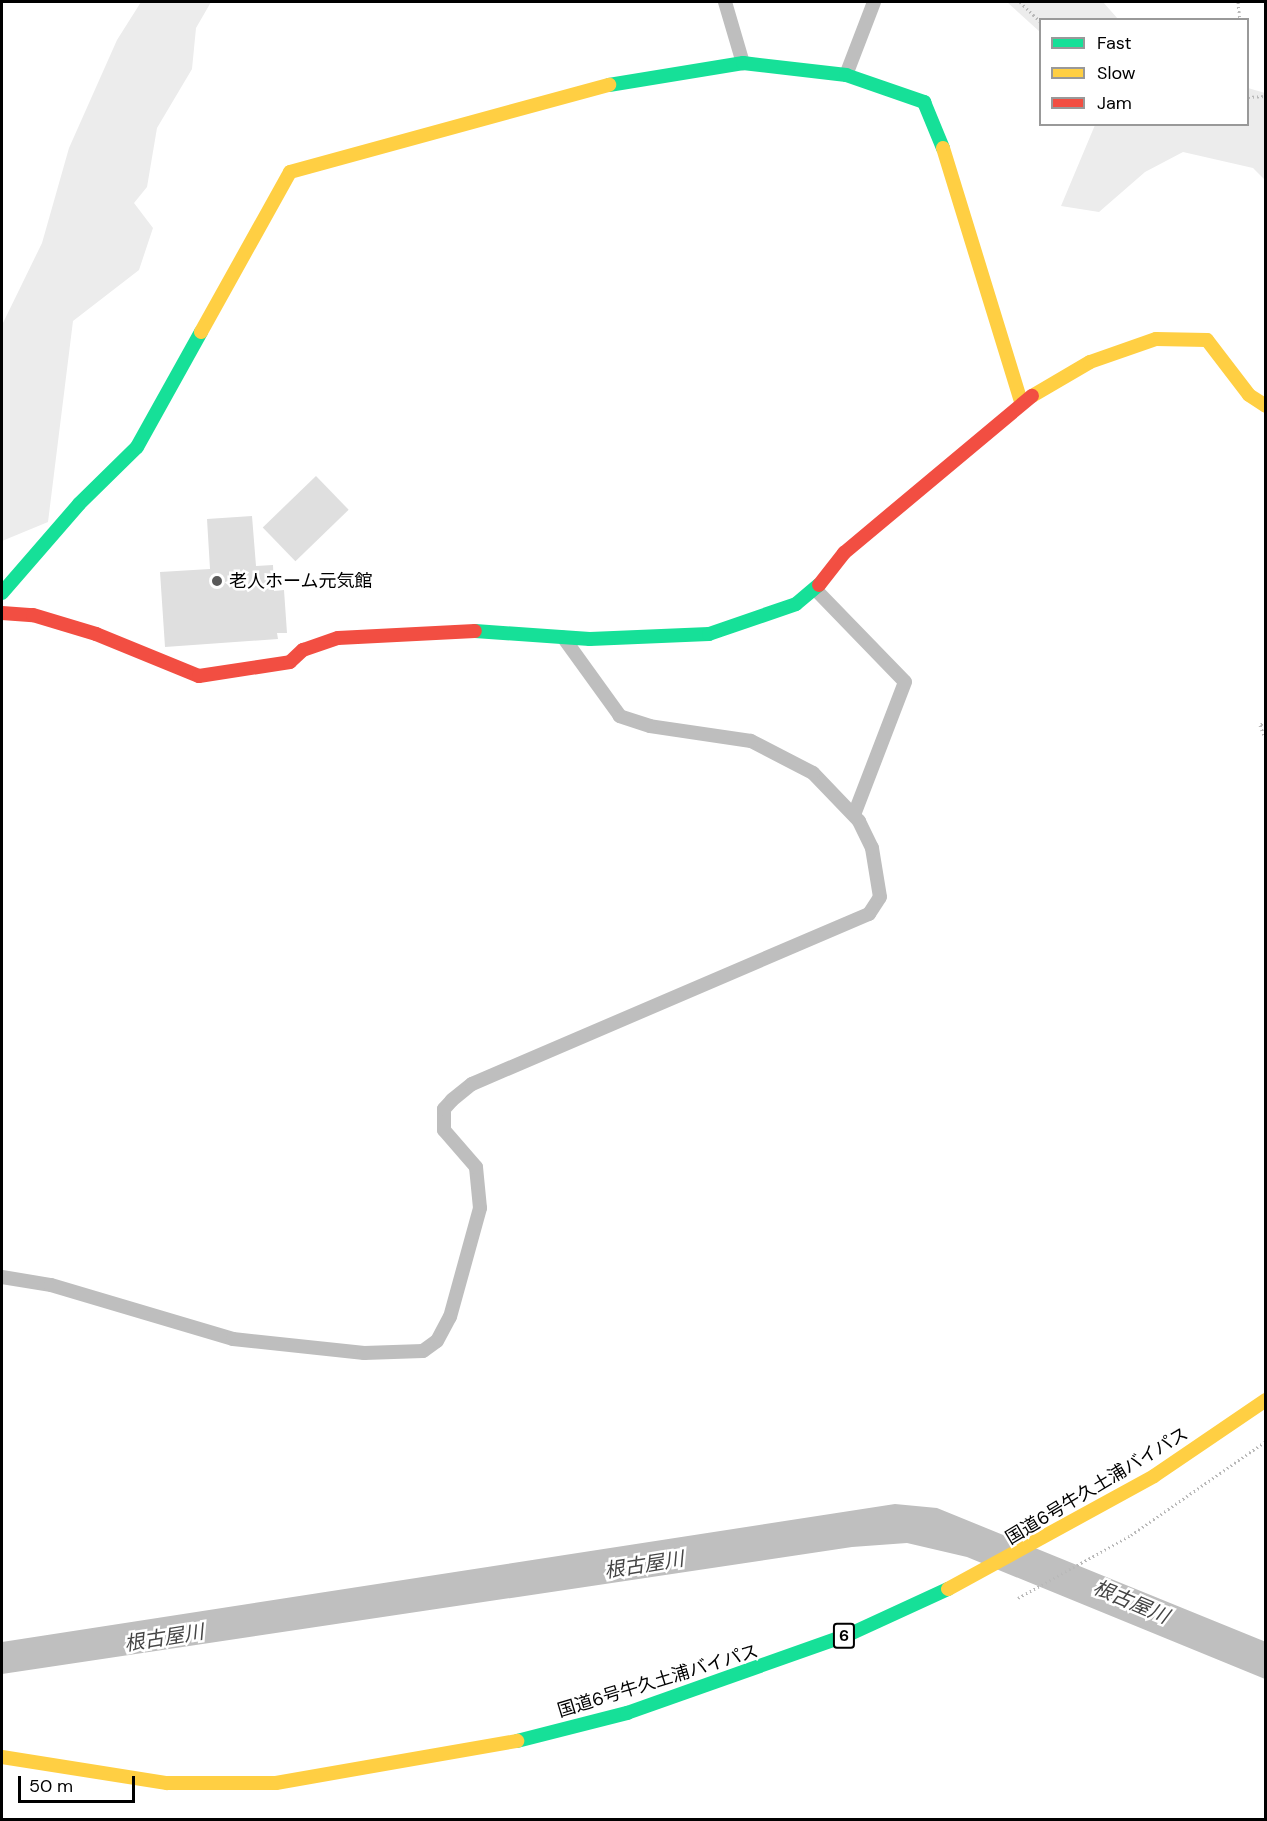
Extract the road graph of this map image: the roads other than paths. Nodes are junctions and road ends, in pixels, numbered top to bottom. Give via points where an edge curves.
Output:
1 (725, 2) edge
2 (874, 2) edge
3 (743, 63) junction
4 (846, 75) junction
5 (1021, 402) junction
6 (1266, 406) edge
7 (815, 589) junction
8 (2, 593) edge
9 (2, 613) edge
10 (563, 637) junction
11 (854, 815) junction
12 (2, 1277) edge
13 (1266, 1400) edge
14 (2, 1757) edge

1 - 3 street
2 - 4 street
3 - 4 main road
3 - 8 main road via 611,84 290,172 137,447 79,504
4 - 5 main road via 924,102 943,148
5 - 6 main road via 1090,362 1135,344 1181,337 1207,340 1249,395
5 - 7 main road via 844,553
7 - 10 main road via 762,618 709,634
7 - 11 street via 905,682
9 - 10 main road via 33,615 96,634 199,676 290,662 303,650 339,638 425,630
10 - 11 street via 620,716 650,726 722,734 779,752 813,773
11 - 12 street via 880,872 880,897 869,914 472,1084 444,1109 444,1130 476,1167 480,1208 450,1317 437,1341 423,1351 364,1353 233,1339 51,1285
13 - 14 main road, 国道6号牛久土浦バイパス / 6 via 1077,1522 980,1574 849,1634 627,1713 477,1751 380,1769 214,1786

